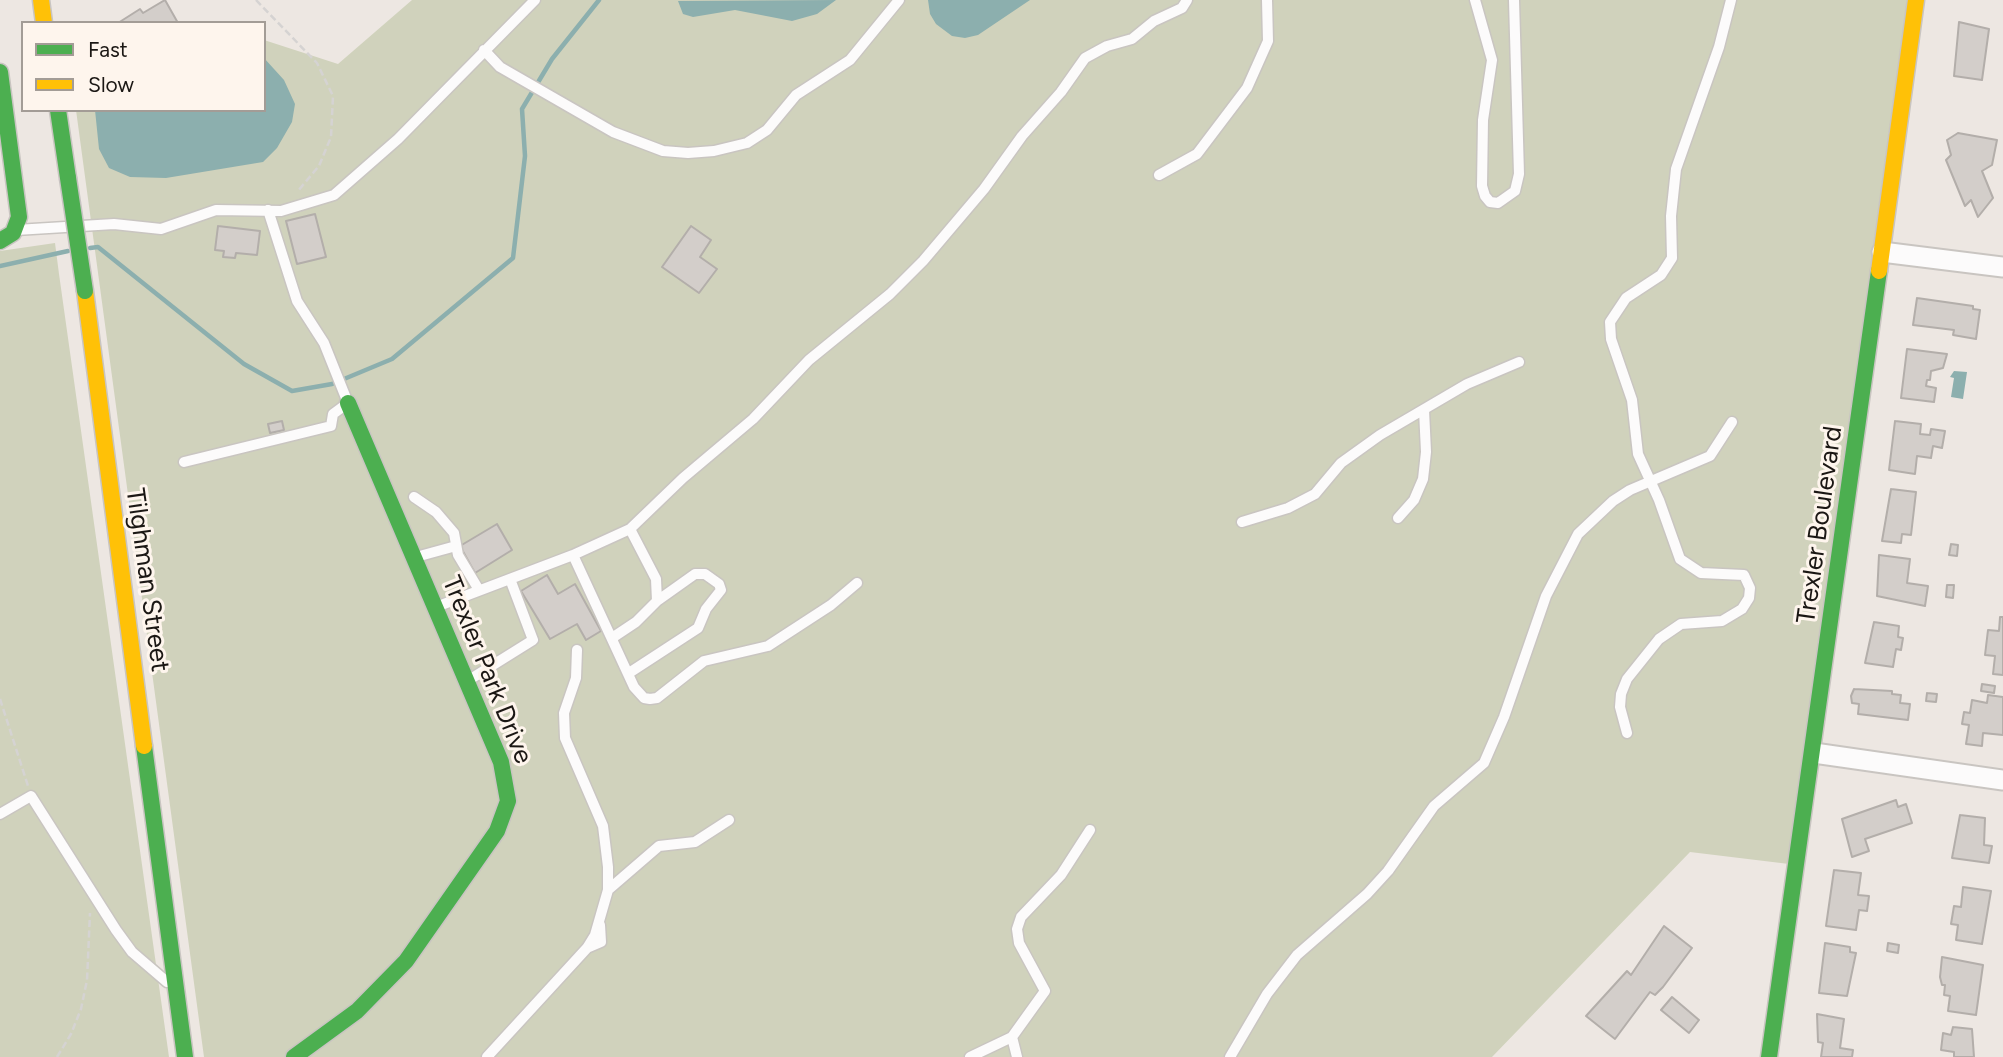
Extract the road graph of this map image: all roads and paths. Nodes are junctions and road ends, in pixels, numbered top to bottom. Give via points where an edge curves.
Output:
1 (41, 0) edge
2 (256, 0) edge
3 (535, 0) edge
4 (899, 0) edge
5 (1187, 0) edge
6 (1266, 0) edge
7 (1475, 0) edge
8 (1514, 0) edge
9 (1731, 0) edge
10 (1916, 0) edge
11 (44, 21) edge
12 (484, 50) junction
13 (0, 72) edge
14 (58, 112) edge
15 (1159, 175) dead end
16 (268, 210) junction
17 (15, 230) junction
18 (0, 240) edge
19 (1882, 252) junction
20 (2003, 267) edge
21 (1519, 362) dead end
22 (346, 398) junction
23 (1424, 410) junction
24 (1731, 422) dead end
25 (184, 462) dead end
26 (1651, 480) junction
27 (414, 497) dead end
28 (1398, 518) dead end
29 (1242, 522) dead end
30 (630, 529) junction
31 (456, 546) junction
32 (573, 555) junction
33 (414, 557) junction
34 (510, 579) junction
35 (857, 583) dead end
36 (479, 590) junction
37 (657, 601) junction
38 (435, 607) junction
39 (612, 638) junction
40 (578, 650) dead end
41 (629, 673) junction
42 (468, 681) junction
43 (0, 699) edge
44 (1627, 733) dead end
45 (1814, 753) junction
46 (2003, 780) edge
47 (31, 796) junction
48 (0, 814) edge
49 (729, 820) dead end
50 (1090, 830) dead end
51 (608, 890) junction
52 (92, 895) junction
53 (177, 990) junction
54 (1012, 1037) junction
55 (57, 1057) edge
56 (186, 1057) edge
57 (294, 1057) edge
58 (487, 1057) edge
59 (970, 1057) edge
60 (1017, 1057) edge
61 (1230, 1057) edge
62 (1769, 1057) edge

1 - 11 street
2 - 16 path via 317,63 333,96 331,137 319,166 298,192
3 - 12 lane
4 - 12 lane via 850,60 796,95 757,139 700,153 663,150 587,120 500,67
5 - 30 lane via 1182,8 1154,21 1132,39 1084,58 923,261 809,360 753,419
6 - 15 lane via 1268,41 1247,88 1198,154
7 - 8 lane via 1492,60 1483,120 1482,186 1490,202 1498,203 1515,191 1519,174
9 - 26 lane via 1676,169 1672,258 1661,275 1626,298 1610,322 1611,339 1632,400 1638,454
10 - 19 street, Trexler Boulevard
12 - 16 lane via 407,131 334,195 303,207
13 - 17 street via 19,211
14 - 53 street, Tilghman Street, bridge
16 - 17 lane via 216,210 161,229 114,224
16 - 22 lane via 297,301 324,343
17 - 18 street
19 - 20 street
19 - 45 street, Trexler Boulevard
21 - 23 lane via 1466,384
22 - 25 lane via 333,414 331,426
22 - 33 street, Trexler Park Drive
23 - 28 lane via 1423,480
23 - 29 lane via 1341,463 1315,494
24 - 26 lane via 1710,456
26 - 44 lane via 1680,559 1701,573 1744,575 1750,588 1742,609 1721,621 1682,624 1659,639 1627,679 1621,694
26 - 61 lane via 1612,501 1578,534 1565,555 1484,764 1434,806 1367,894 1311,940 1282,972
27 - 31 lane via 436,512 454,533
30 - 32 lane
30 - 37 lane via 656,579
31 - 33 lane
31 - 36 lane
32 - 34 lane
32 - 39 lane
33 - 38 street, Trexler Park Drive
34 - 36 lane
34 - 42 lane via 533,640
35 - 41 lane via 768,646 704,661 657,698 644,698
36 - 38 lane
37 - 39 lane
37 - 41 lane via 695,574 705,574 721,590 698,628
38 - 42 street, Trexler Park Drive
39 - 41 lane
40 - 51 lane via 576,678 564,713 565,738 603,826
42 - 57 street, Trexler Park Drive via 508,785 504,817 406,961 357,1011
43 - 47 path
45 - 46 street
45 - 62 street, Trexler Boulevard
47 - 48 lane
47 - 52 lane
49 - 51 lane via 695,842 659,846
50 - 54 lane via 1061,875 1021,917 1019,943 1045,990
51 - 58 lane via 587,948
52 - 53 lane via 132,952
52 - 55 path via 81,1009
53 - 56 street, Tilghman Street
54 - 59 lane
54 - 60 lane

